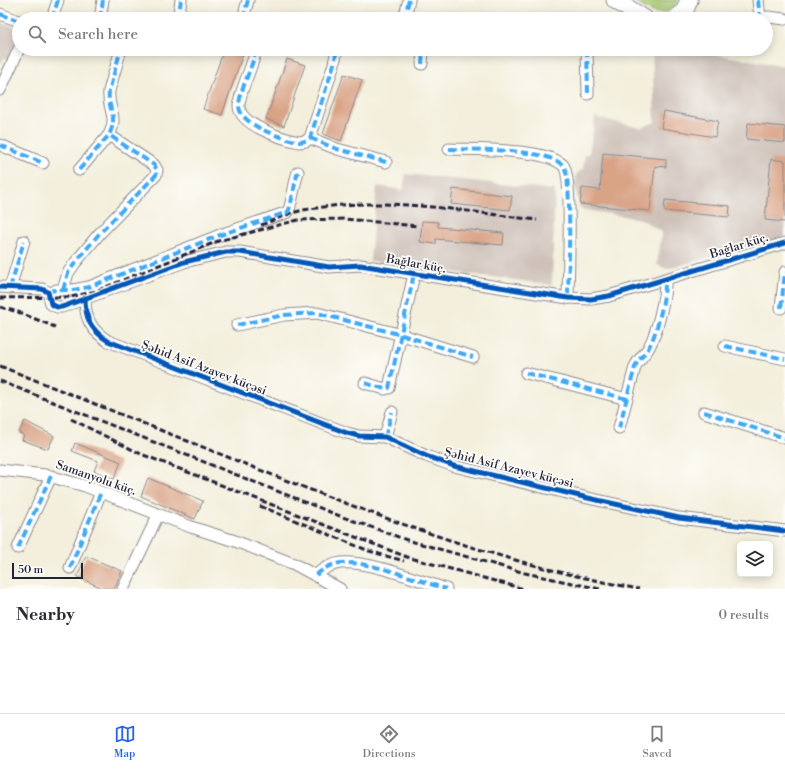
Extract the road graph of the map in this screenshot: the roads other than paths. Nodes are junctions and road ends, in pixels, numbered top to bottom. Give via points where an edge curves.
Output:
1 (58, 0) edge
2 (103, 0) edge
3 (181, 0) edge
4 (248, 0) edge
5 (409, 0) edge
6 (615, 0) edge
7 (689, 0) edge
8 (758, 0) edge
9 (54, 12) edge
10 (101, 12) edge
11 (179, 12) edge
12 (245, 12) edge
13 (406, 12) edge
14 (634, 12) edge
15 (683, 12) edge
16 (758, 12) edge
17 (0, 14) edge
18 (12, 18) edge
19 (773, 19) edge
20 (785, 19) edge
21 (16, 56) edge
22 (119, 56) edge
23 (255, 56) edge
24 (336, 56) edge
25 (423, 56) edge
26 (587, 56) edge
27 (422, 64) dead end
28 (0, 90) edge
29 (588, 94) dead end
30 (109, 135) junction
31 (310, 138) junction
32 (0, 145) edge
33 (449, 149) dead end
34 (386, 162) dead end
35 (43, 163) dead end
36 (79, 170) dead end
37 (298, 172) dead end
38 (24, 241) dead end
39 (785, 243) edge
40 (785, 272) edge
41 (414, 274) junction
42 (665, 280) junction
43 (5, 288) edge
44 (62, 290) junction
45 (48, 295) junction
46 (85, 298) junction
47 (568, 298) junction
48 (780, 308) dead end
49 (237, 325) dead end
50 (402, 334) junction
51 (726, 346) dead end
52 (473, 358) dead end
53 (785, 359) edge
54 (526, 373) dead end
55 (365, 384) dead end
56 (627, 399) junction
57 (392, 412) dead end
58 (704, 412) dead end
59 (619, 428) dead end
60 (385, 437) junction
61 (785, 438) edge
62 (0, 470) edge
63 (51, 476) junction
64 (102, 492) junction
65 (158, 515) junction
66 (785, 531) edge
67 (18, 548) dead end
68 (70, 568) dead end
69 (316, 575) junction
70 (122, 589) edge
71 (340, 589) edge
72 (446, 589) edge

1 - 9 street
2 - 10 street
3 - 11 street
4 - 12 street
5 - 13 street
6 - 14 main road
7 - 15 main road
8 - 16 street
17 - 18 street
19 - 20 street
21 - 28 street
22 - 30 street via 109,91 108,99 114,126
23 - 31 street via 240,101 240,113 254,126 291,140 299,142
24 - 31 street
25 - 27 street
26 - 29 street
30 - 36 street
30 - 44 street via 158,170 75,263
31 - 34 street via 337,149
32 - 35 street
33 - 47 street via 520,152 558,161 564,166 568,174
37 - 44 street via 288,212 220,235 89,287
38 - 43 street
39 - 42 street, Bağlar küç.
40 - 48 street
41 - 46 street, Bağlar küç. via 360,264 329,267 284,258 226,252 184,262
41 - 47 street, Bağlar küç.
41 - 50 street
42 - 47 street, Bağlar küç. via 609,296 591,299
42 - 56 street via 664,297 650,345 635,367
43 - 45 street via 38,288
44 - 45 street
45 - 46 street, Bağlar küç. via 51,304 57,307
46 - 60 street, Şəhid Asif Azayev küçəsi via 88,323 108,341 347,433
49 - 50 street via 284,315 317,313
50 - 52 street
50 - 55 street via 389,388 385,390
51 - 53 street
54 - 56 street
56 - 59 street
57 - 60 street
58 - 61 street
60 - 66 street, Şəhid Asif Azayev küçəsi via 454,466 588,498 680,518
62 - 63 street, Samanyolu küç.
63 - 64 street, Samanyolu küç.
63 - 67 street
64 - 65 street, Samanyolu küç.
64 - 68 street
65 - 69 street, Samanyolu küç. via 260,550
65 - 70 street
69 - 71 street, Samanyolu küç.
69 - 72 street via 341,563 364,565

